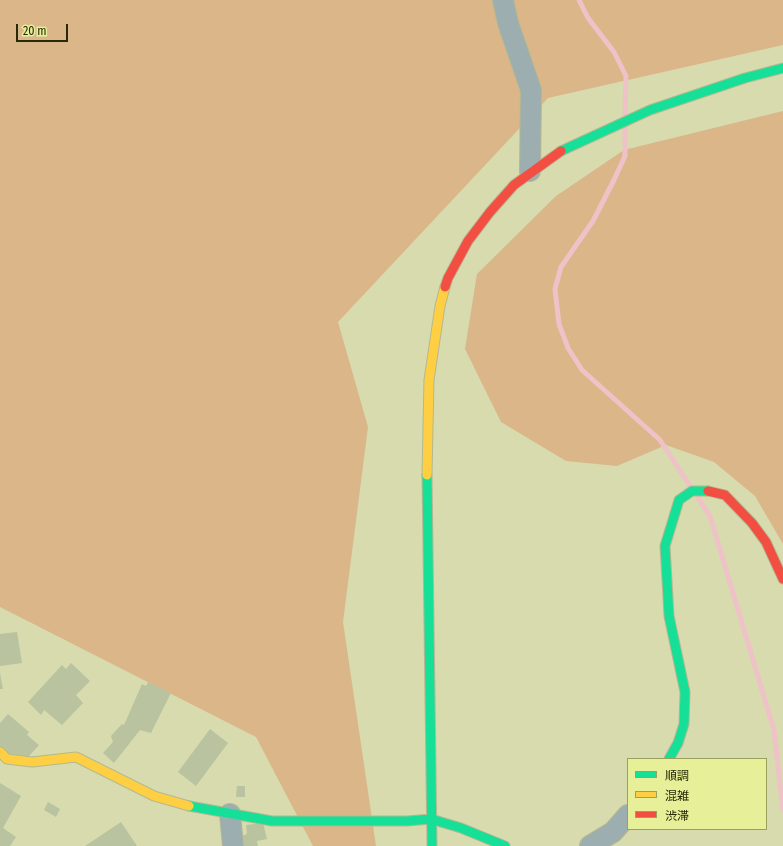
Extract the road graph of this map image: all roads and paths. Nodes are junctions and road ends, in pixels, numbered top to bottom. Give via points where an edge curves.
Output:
1 (503, 0) edge
2 (783, 68) edge
3 (530, 171) junction
4 (783, 579) edge
5 (0, 752) edge
6 (669, 758) edge
7 (230, 814) junction
8 (627, 816) edge
9 (431, 819) junction
10 (233, 846) edge
11 (432, 846) edge
12 (505, 846) edge
13 (590, 846) edge

1 - 3 street via 508,23 531,90
2 - 3 street via 650,110 558,152
3 - 9 street via 490,212 468,241 448,278 440,306 429,380 427,446
4 - 6 street via 766,542 725,494 692,492 679,500 665,546 669,616 684,692 684,724 678,743
5 - 7 street via 7,759 32,762 76,757 154,796 194,808
7 - 9 street via 272,821
7 - 10 street
8 - 13 street via 613,832
9 - 11 street
9 - 12 street

